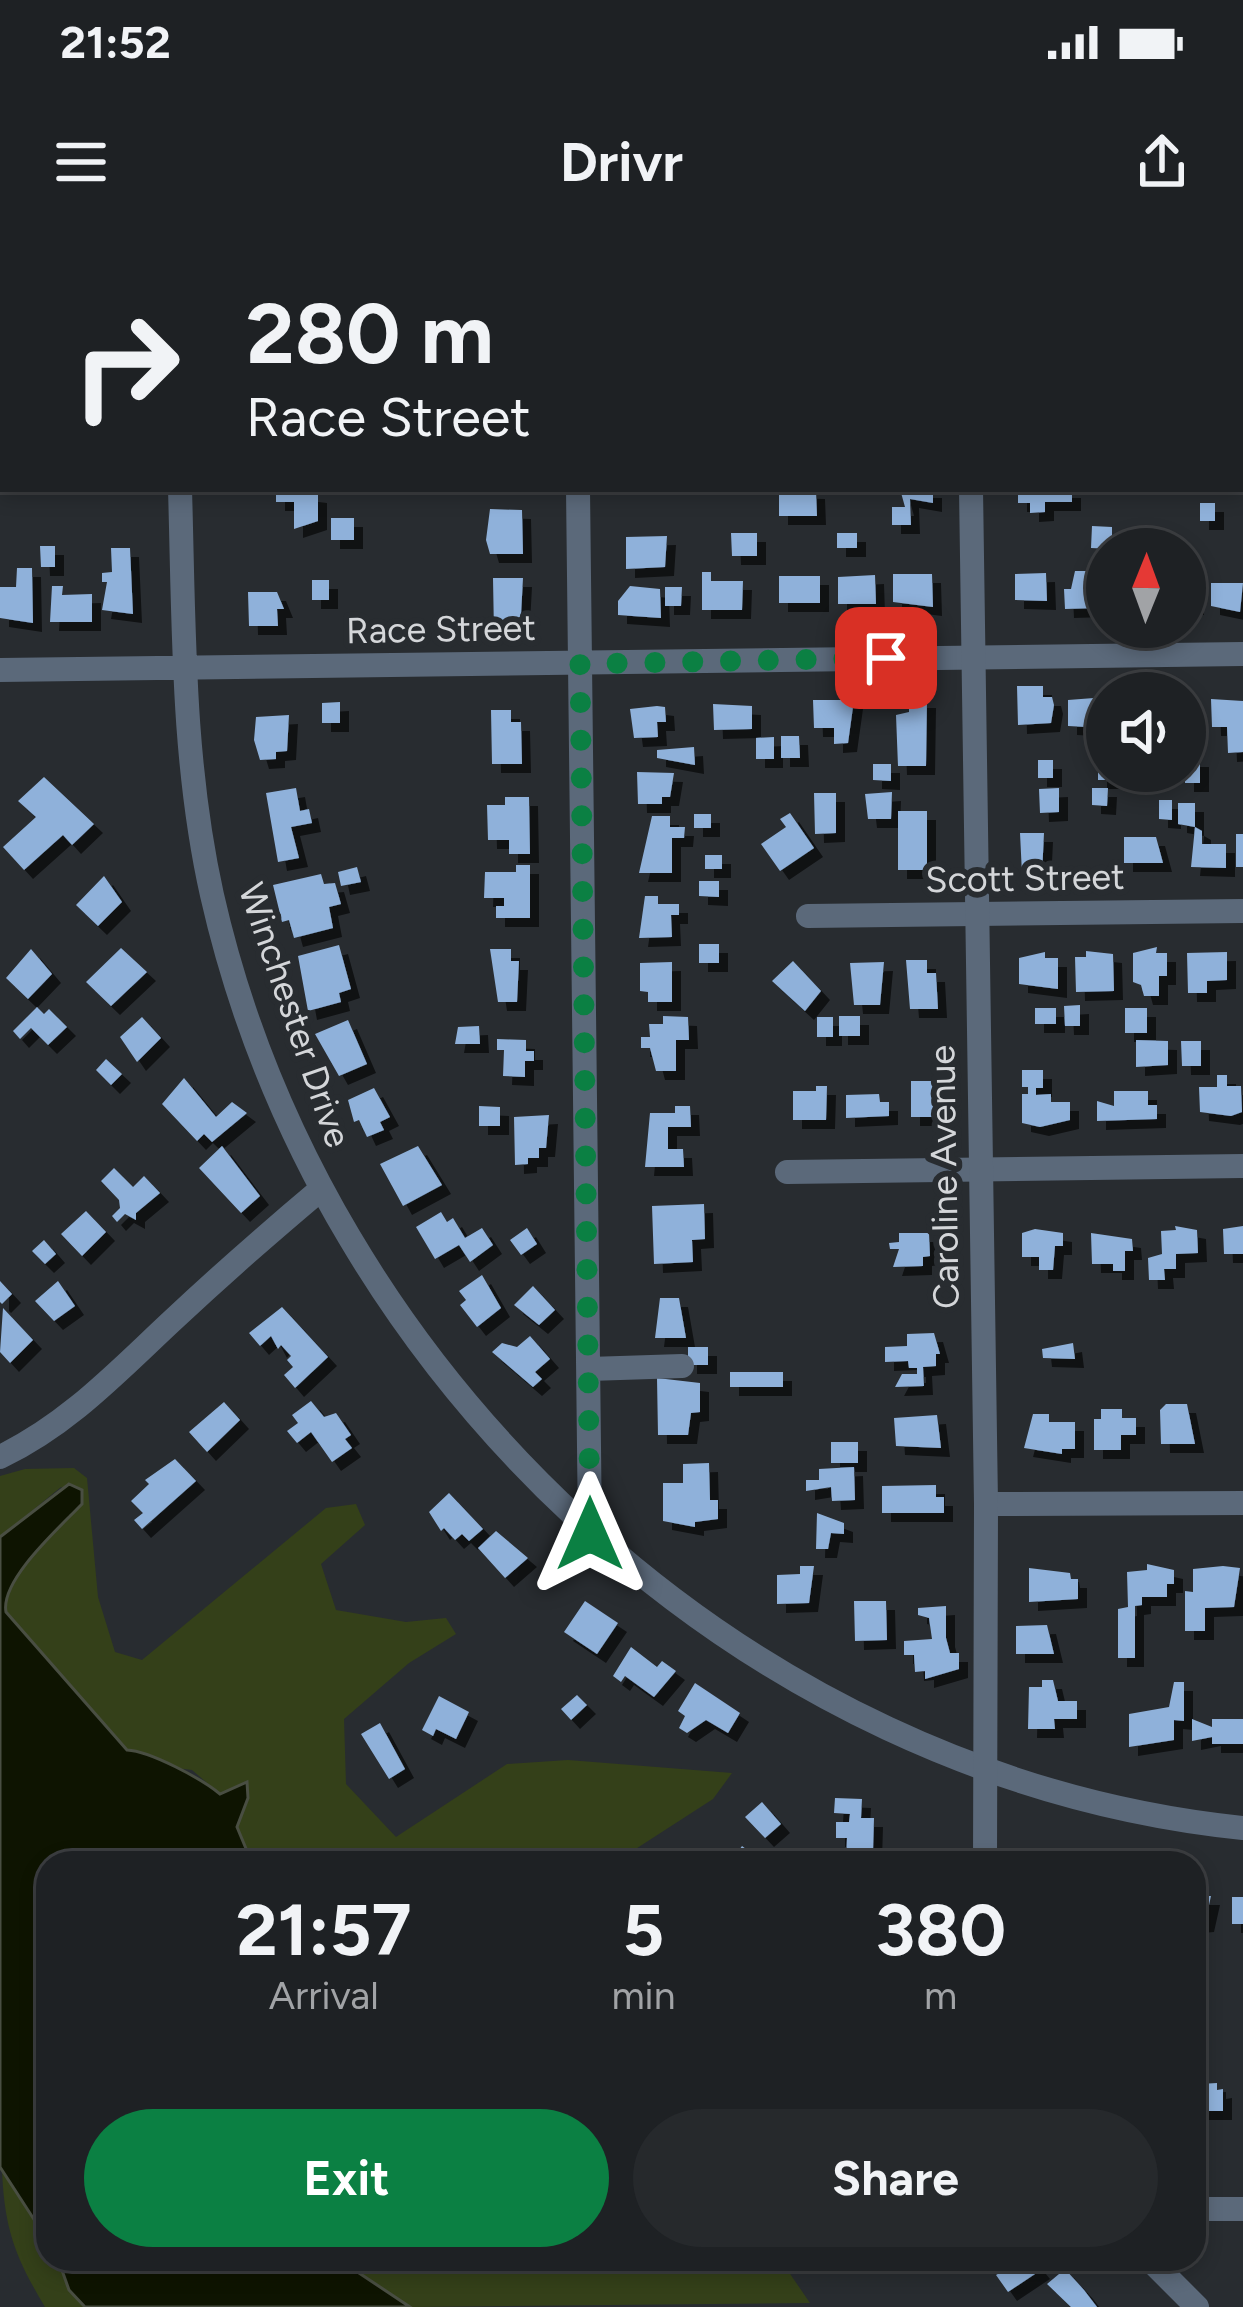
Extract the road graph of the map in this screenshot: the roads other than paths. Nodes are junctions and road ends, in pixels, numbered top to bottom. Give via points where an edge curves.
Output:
1 (180, 492) edge
2 (578, 492) edge
3 (971, 492) edge
4 (1243, 654) edge
5 (973, 657) junction
6 (580, 664) junction
7 (185, 668) junction
8 (0, 670) edge
9 (1243, 911) edge
10 (976, 915) junction
11 (808, 916) dead end
12 (1243, 1166) edge
13 (981, 1170) junction
14 (787, 1172) dead end
15 (320, 1190) junction
16 (682, 1366) dead end
17 (589, 1369) junction
18 (0, 1457) edge
19 (1243, 1503) edge
20 (986, 1504) junction
21 (590, 1534) junction
22 (985, 1768) junction
23 (1243, 1828) edge
24 (985, 1851) edge
25 (1206, 2209) edge
26 (1243, 2209) edge
27 (1161, 2271) edge
28 (1197, 2307) edge

1 - 7 street, Winchester Drive
2 - 6 street
3 - 5 street, Caroline Avenue
4 - 5 street, Race Street
5 - 6 street, Race Street
5 - 10 street, Caroline Avenue
6 - 7 street, Race Street
6 - 17 street
7 - 8 street, Race Street
7 - 15 street, Winchester Drive via 187,737 213,899 277,1096
9 - 10 street, Scott Street
10 - 11 street, Scott Street
10 - 13 street, Caroline Avenue
12 - 13 street
13 - 14 street
13 - 20 street, Caroline Avenue
15 - 18 street via 89,1401
15 - 21 street, Winchester Drive via 414,1338
16 - 17 street
17 - 21 street
19 - 20 street
20 - 22 street, Caroline Avenue
21 - 22 street, Winchester Drive via 780,1669
22 - 23 street, Winchester Drive via 1131,1809
22 - 24 street, Caroline Avenue
25 - 26 street
27 - 28 street

